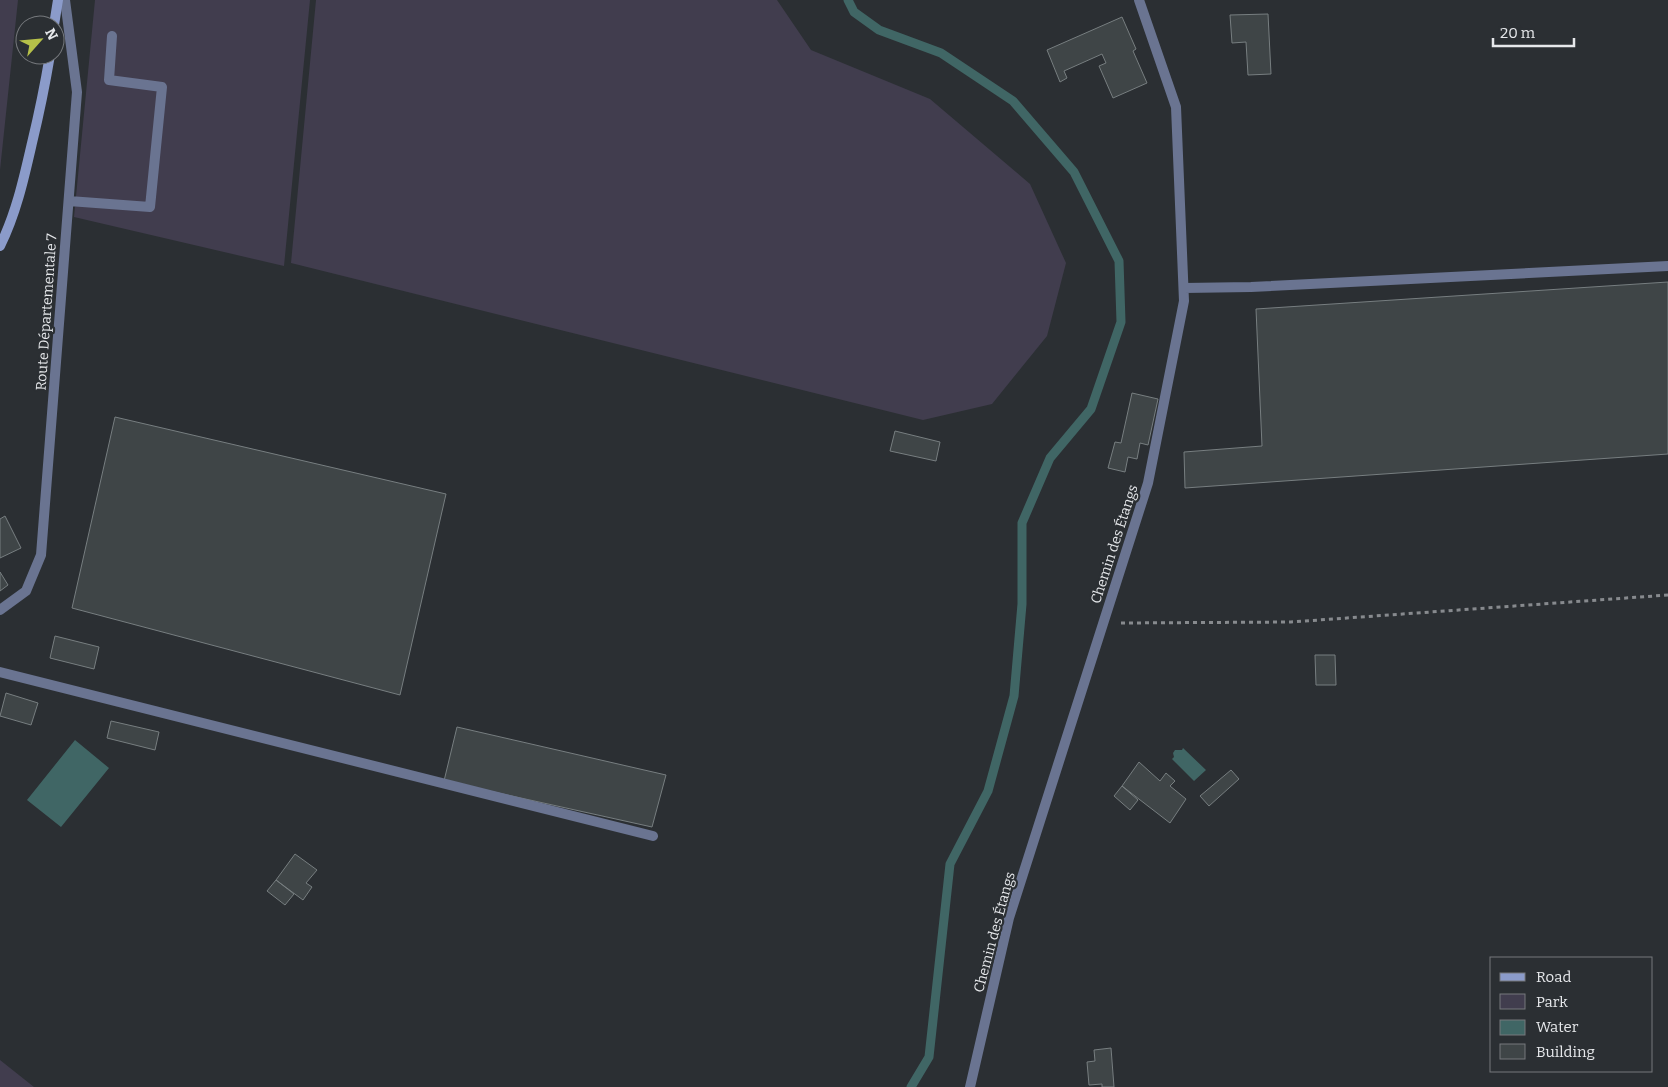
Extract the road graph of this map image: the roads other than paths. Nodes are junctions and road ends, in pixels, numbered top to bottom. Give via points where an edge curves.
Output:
1 (58, 0) edge
2 (65, 0) edge
3 (1138, 0) edge
4 (56, 15) edge
5 (112, 36) dead end
6 (49, 65) edge
7 (68, 201) junction
8 (0, 246) edge
9 (1668, 266) edge
10 (1184, 288) junction
11 (0, 610) edge
12 (0, 672) edge
13 (653, 836) dead end
14 (970, 1087) edge

1 - 4 main road
2 - 7 lane, Route Départementale 7 via 77,92
3 - 10 lane, Chemin des Étangs via 1176,107
5 - 7 lane via 109,80 162,87 150,207
6 - 8 main road via 22,185
7 - 11 lane, Route Départementale 7 via 41,556 26,591
9 - 10 lane
10 - 14 lane, Chemin des Étangs via 1148,483 1009,918
12 - 13 lane

